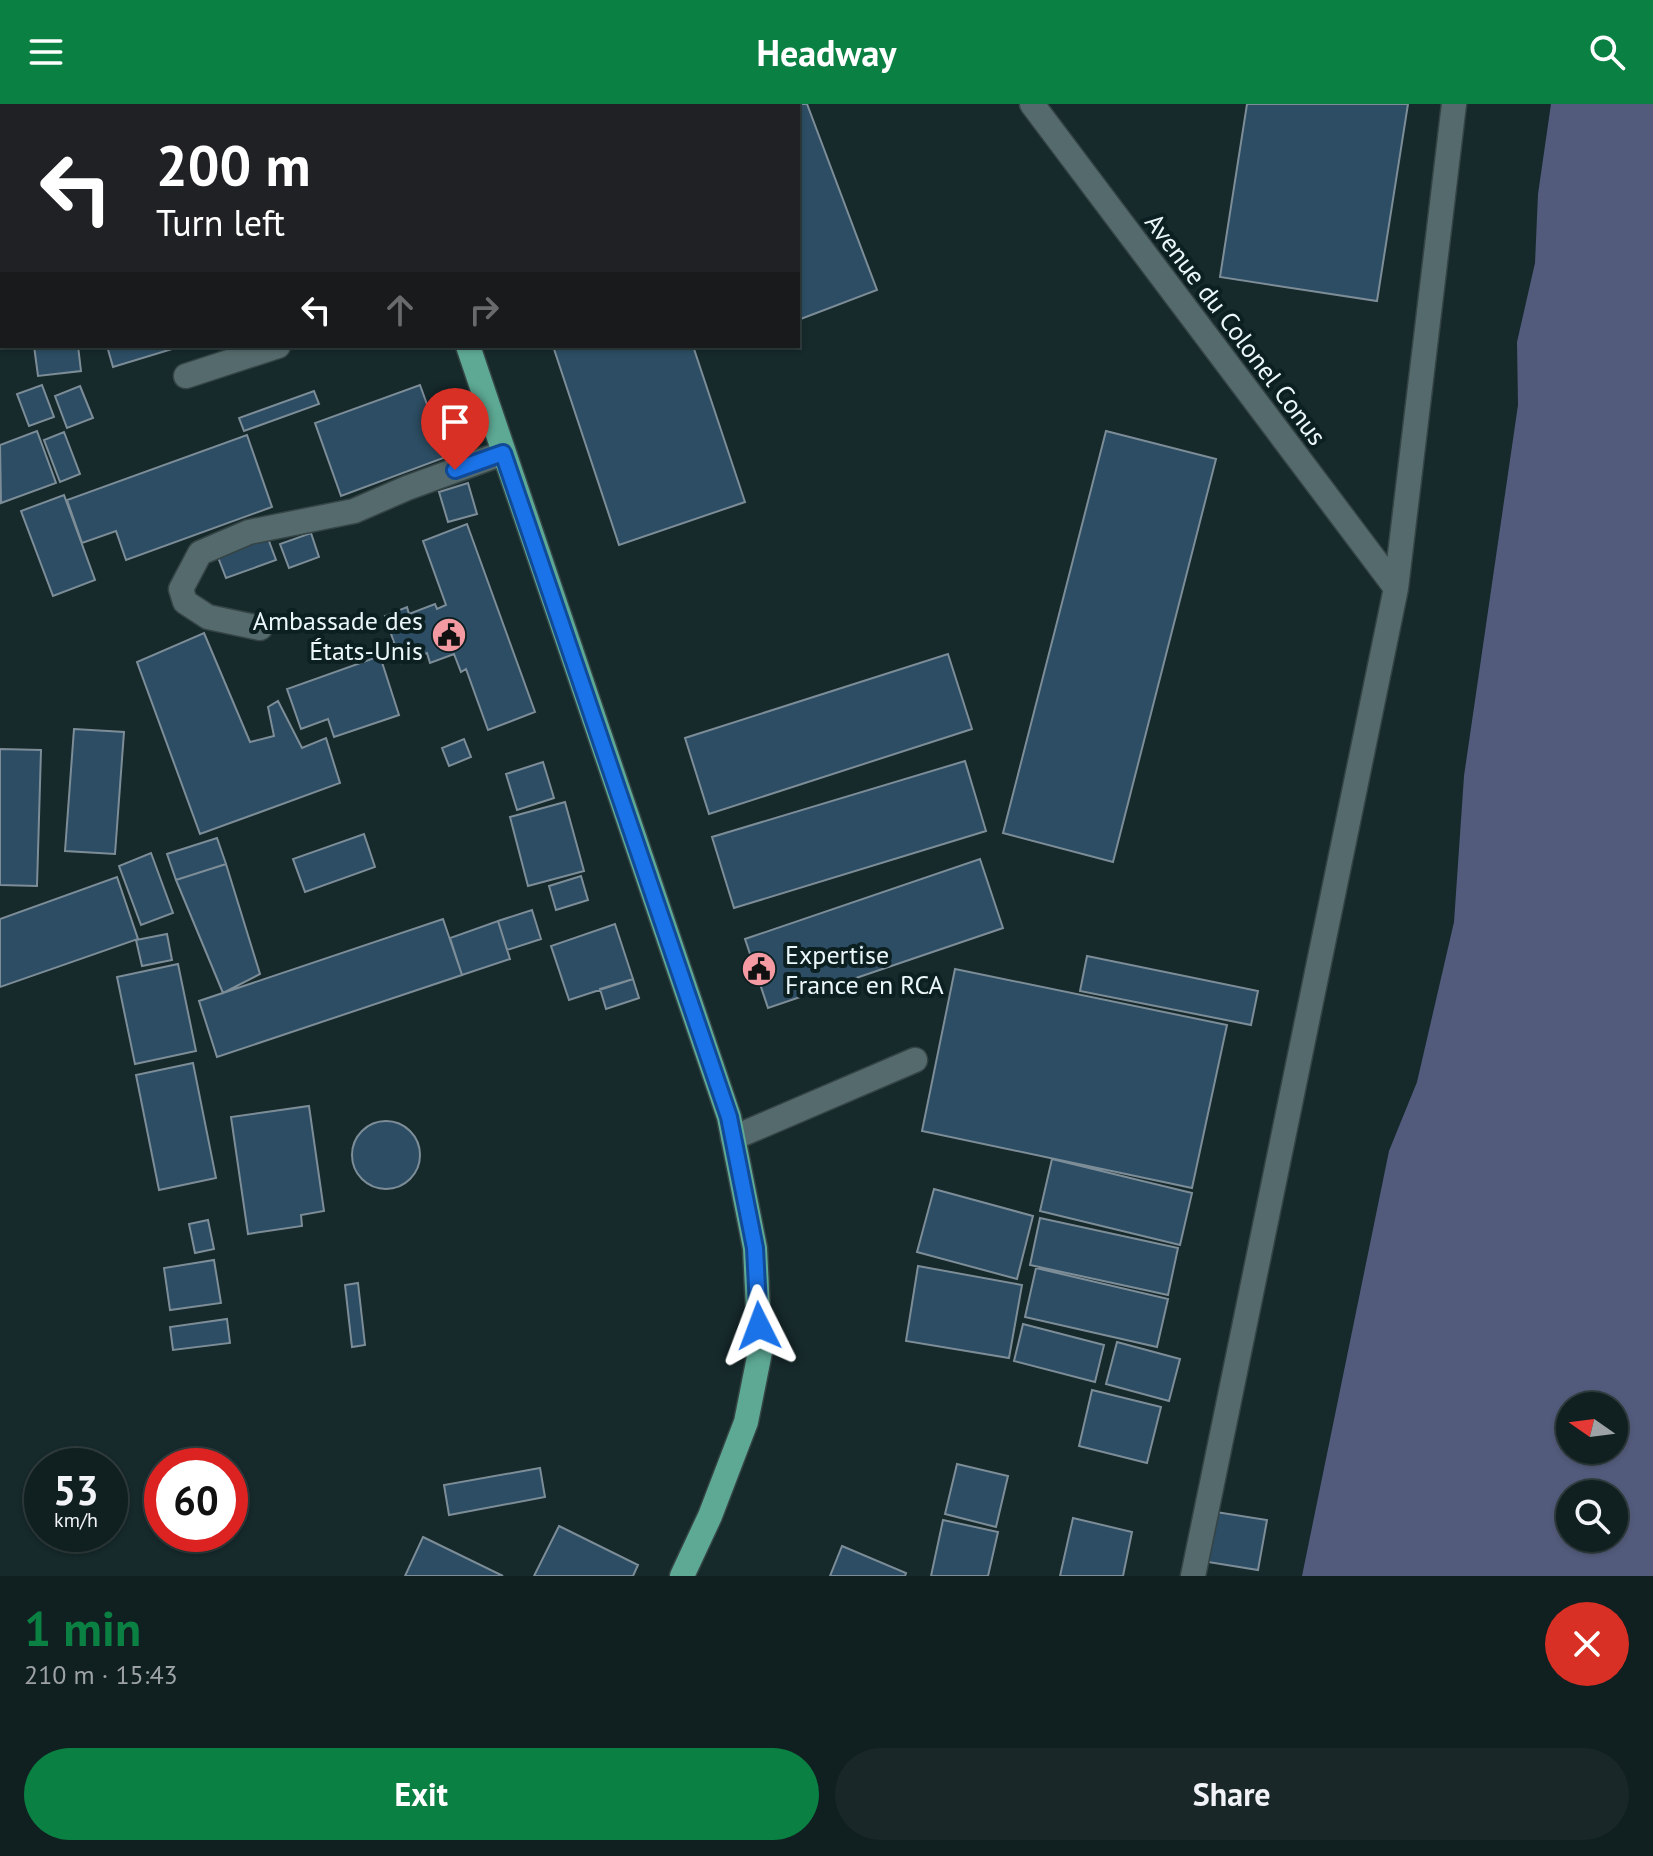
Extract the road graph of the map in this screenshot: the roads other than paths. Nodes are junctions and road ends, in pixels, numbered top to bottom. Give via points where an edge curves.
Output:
1 (1032, 104) edge
2 (1454, 104) edge
3 (272, 348) edge
4 (469, 348) edge
5 (186, 376) dead end
6 (503, 453) junction
7 (1396, 588) junction
8 (260, 628) dead end
9 (915, 1060) dead end
10 (733, 1138) junction
11 (682, 1576) edge
12 (1193, 1576) edge

1 - 7 street, Avenue du Colonel Conus
2 - 7 street
3 - 5 street
4 - 6 main road
6 - 8 street via 354,511 249,532 200,553 181,589 185,602 208,617
6 - 10 main road
7 - 12 street
9 - 10 street
10 - 11 main road via 755,1248 760,1352 746,1422

